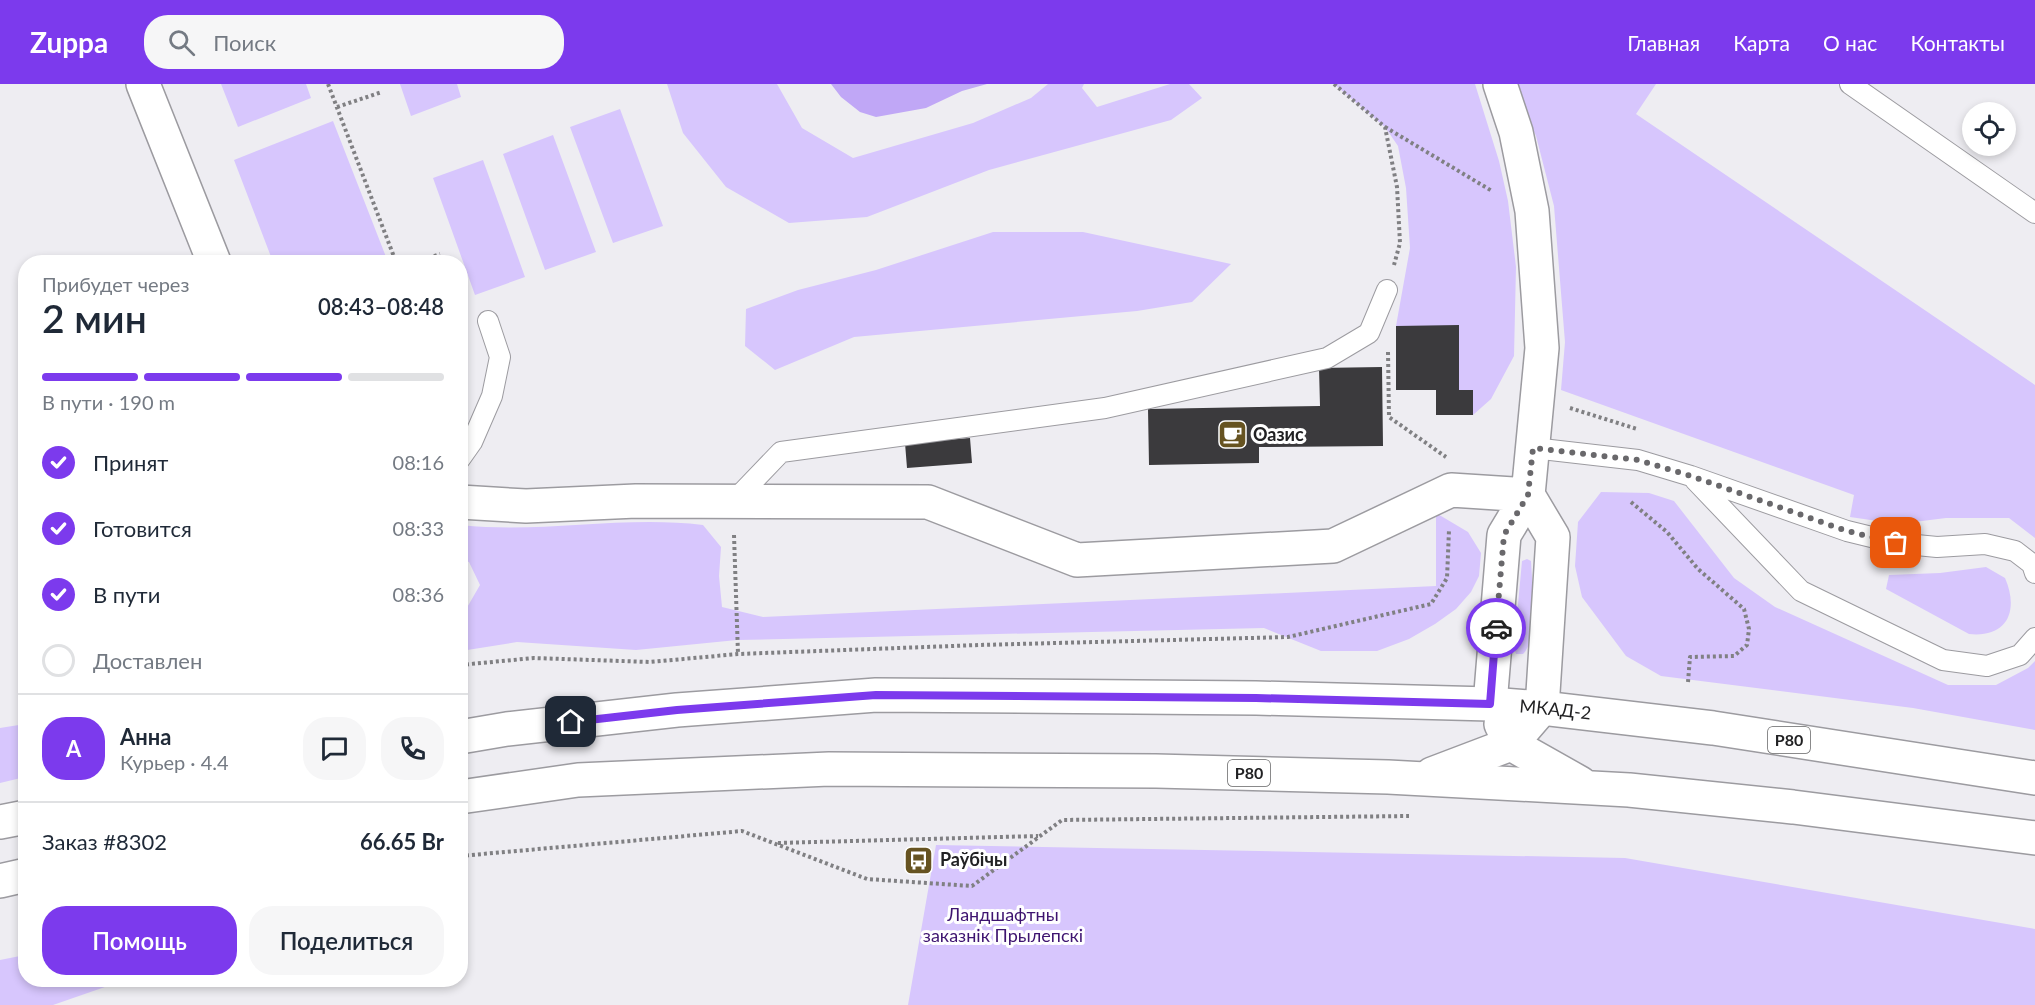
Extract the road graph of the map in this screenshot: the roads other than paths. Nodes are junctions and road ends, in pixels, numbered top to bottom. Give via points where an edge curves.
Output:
1 (143, 84) edge
2 (1500, 84) edge
3 (1850, 84) edge
4 (2035, 213) edge
5 (211, 255) edge
6 (1387, 290) road end
7 (488, 321) dead end
8 (468, 448) edge
9 (1533, 448) junction
10 (1691, 476) junction
11 (1528, 495) junction
12 (733, 501) junction
13 (468, 502) edge
14 (2035, 573) edge
15 (2035, 638) edge
16 (1490, 704) junction
17 (1542, 708) junction
18 (468, 736) edge
19 (1511, 744) junction
20 (1422, 778) junction
21 (2035, 778) edge
22 (1587, 788) junction
23 (468, 796) edge
24 (18, 819) edge
25 (0, 822) edge
26 (2035, 838) edge
27 (18, 877) edge
28 (0, 881) edge

1 - 5 main road
2 - 9 main road via 1516,132 1532,211 1542,348
3 - 4 lane
6 - 12 lane via 1369,333 1328,358 1105,408 781,452
7 - 8 lane via 500,357 492,396
9 - 10 lane via 1638,460
9 - 11 main road
10 - 14 lane via 1847,531 1896,543 1937,547 1985,544 2015,551 2031,564
10 - 15 lane via 1801,591 1943,660 1988,666 2020,655
11 - 12 main road via 1451,490 1333,546 1077,560 928,501
11 - 16 main road via 1504,535
11 - 17 main road via 1553,537
12 - 13 main road via 526,506
16 - 17 main road, МКАД-2 / Р80
16 - 18 main road, МКАД-2 / Р80 via 876,695 677,710
16 - 19 main road
17 - 19 main road
17 - 21 main road, МКАД-2 / Р80 via 1713,728
19 - 20 main road
19 - 22 main road
20 - 22 main road, Р80
20 - 23 main road, Р80 via 828,769 578,780
22 - 26 main road, Р80 via 1792,807
24 - 25 main road
27 - 28 main road

